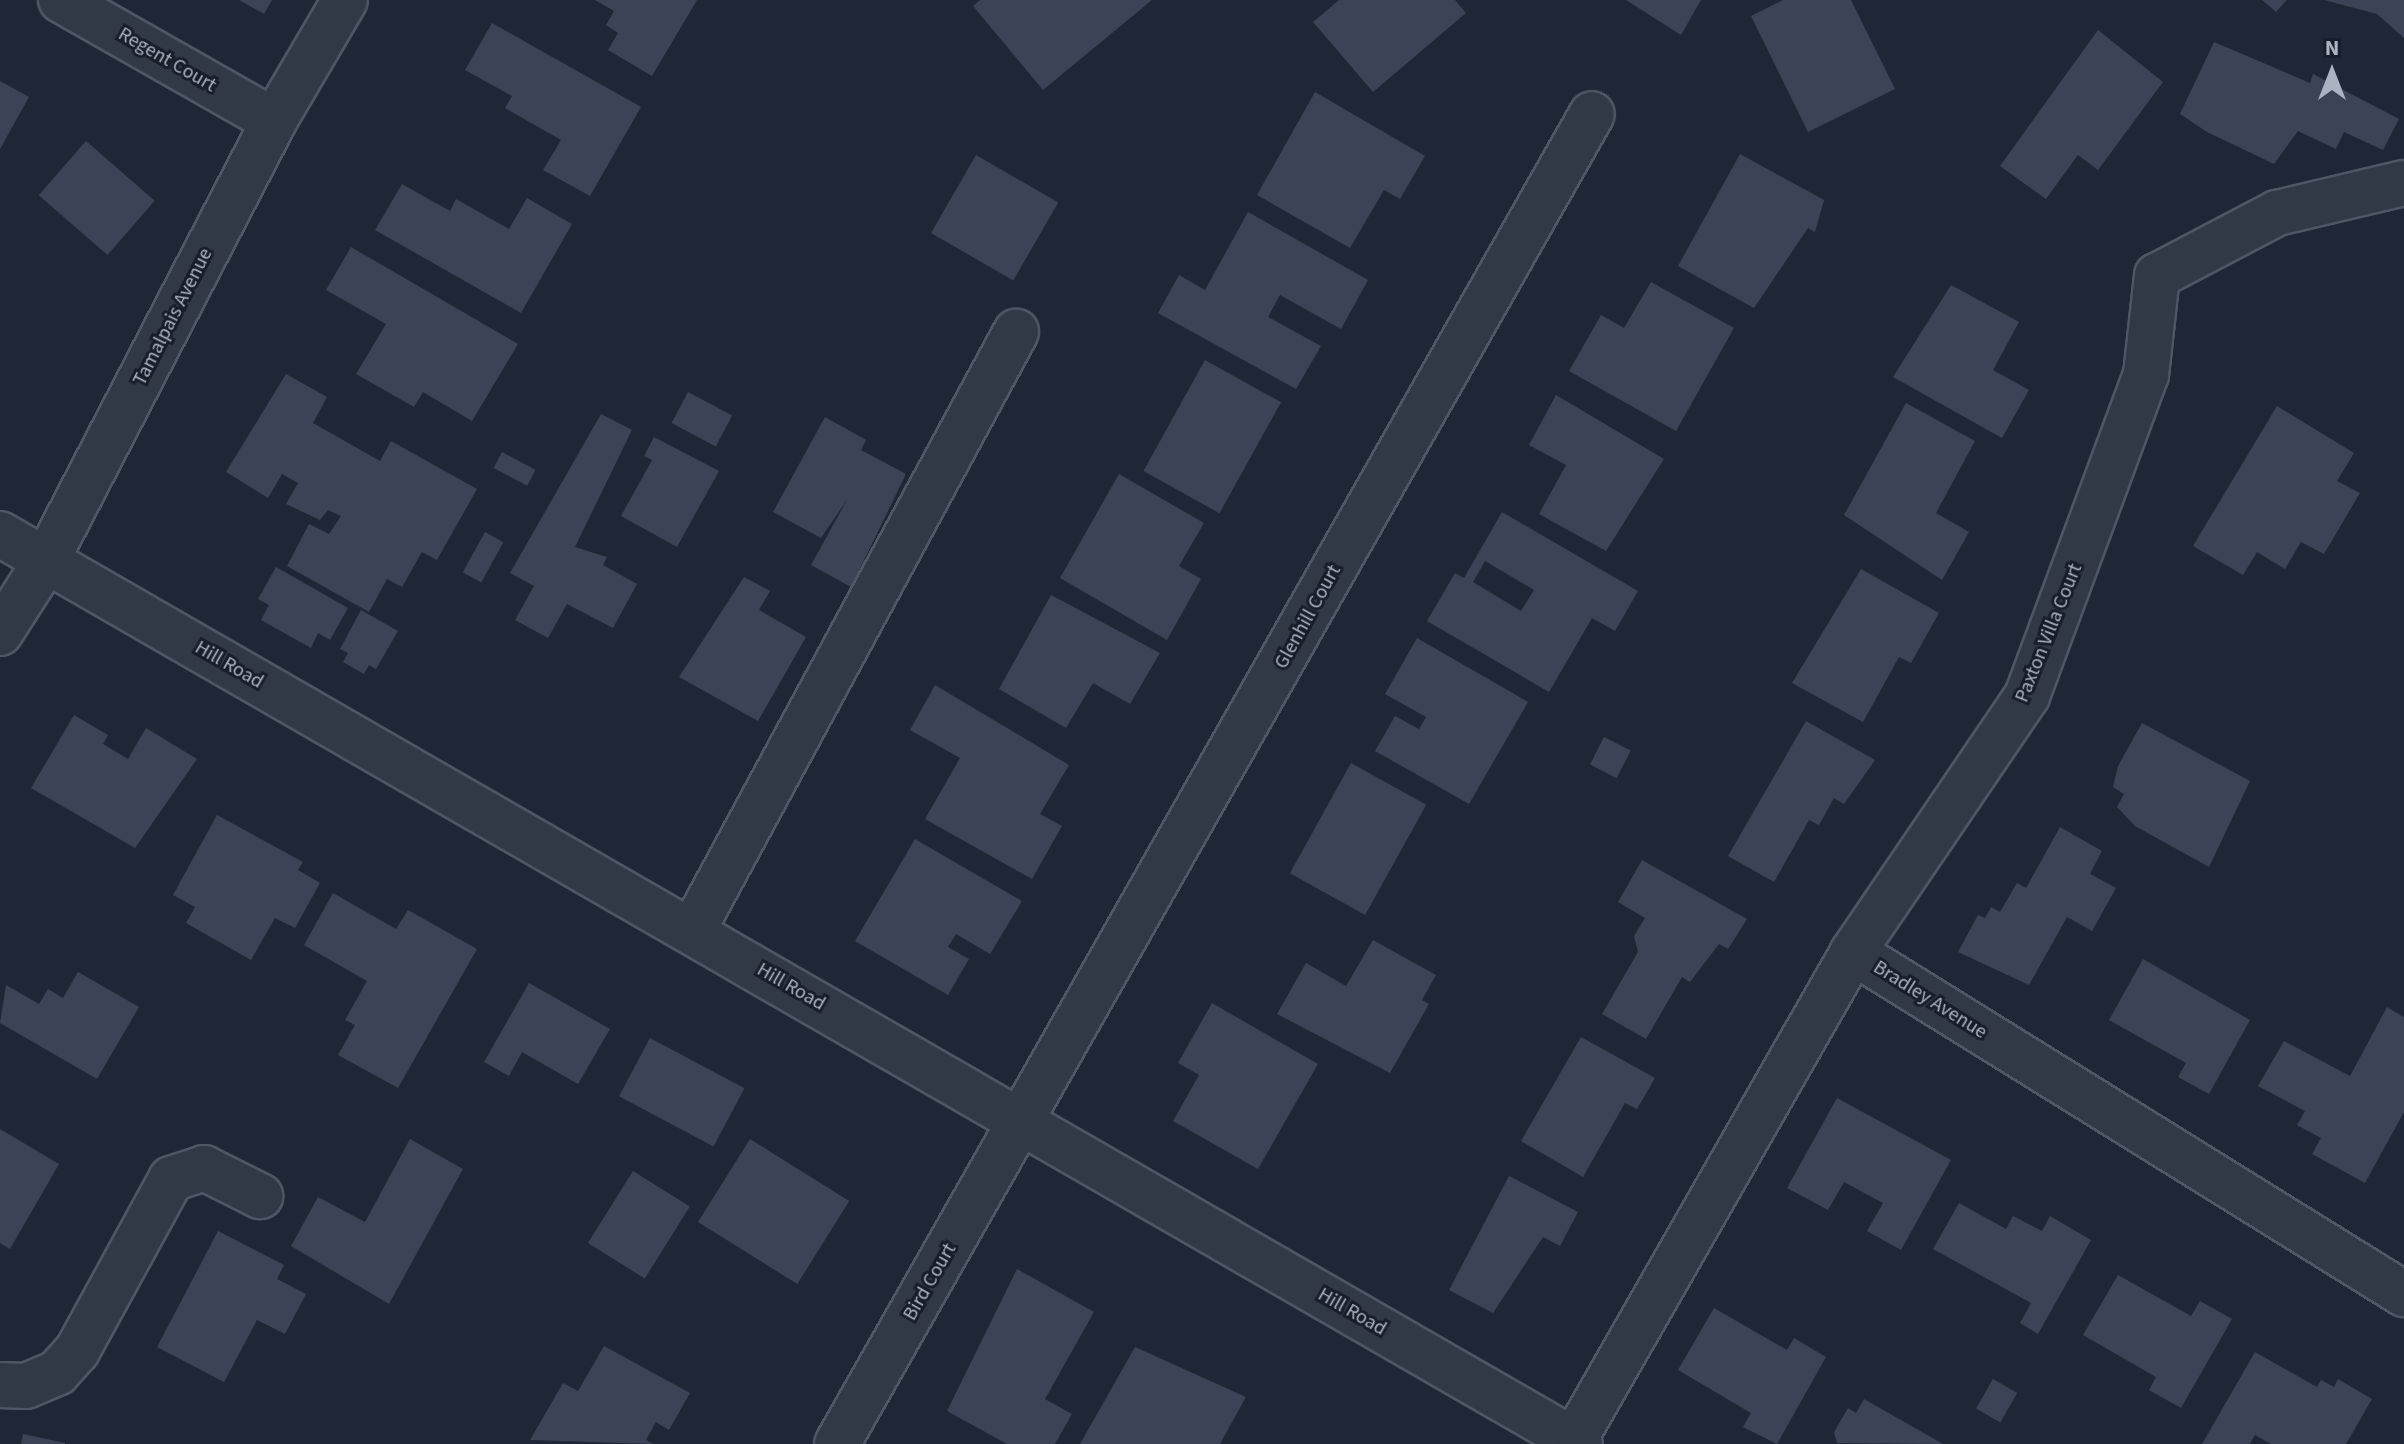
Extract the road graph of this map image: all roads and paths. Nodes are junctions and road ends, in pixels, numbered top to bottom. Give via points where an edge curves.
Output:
1 (61, 0) edge
2 (345, 0) edge
3 (1592, 114) dead end
4 (274, 121) junction
5 (2404, 183) edge
6 (1016, 332) dead end
7 (0, 534) edge
8 (46, 561) junction
9 (0, 633) edge
10 (693, 930) junction
11 (1853, 952) junction
12 (1023, 1121) junction
13 (260, 1196) dead end
14 (2404, 1294) edge
15 (0, 1385) edge
16 (1577, 1442) edge
17 (837, 1444) edge

1 - 4 street, Regent Court
2 - 4 street, Tamalpais Avenue
3 - 12 street, Glenhill Court
4 - 8 street, Tamalpais Avenue
5 - 11 street, Paxton Villa Court via 2277,213 2157,276 2146,375 2027,696
6 - 10 street
7 - 8 street, Hill Road
8 - 9 street, Tamalpais Avenue
8 - 10 street, Hill Road
10 - 12 street, Hill Road
11 - 14 street, Bradley Avenue
11 - 16 street, Bradley Avenue
12 - 16 street, Hill Road
12 - 17 street, Bird Court
13 - 15 street via 204,1168 171,1179 77,1351 57,1373 26,1386

